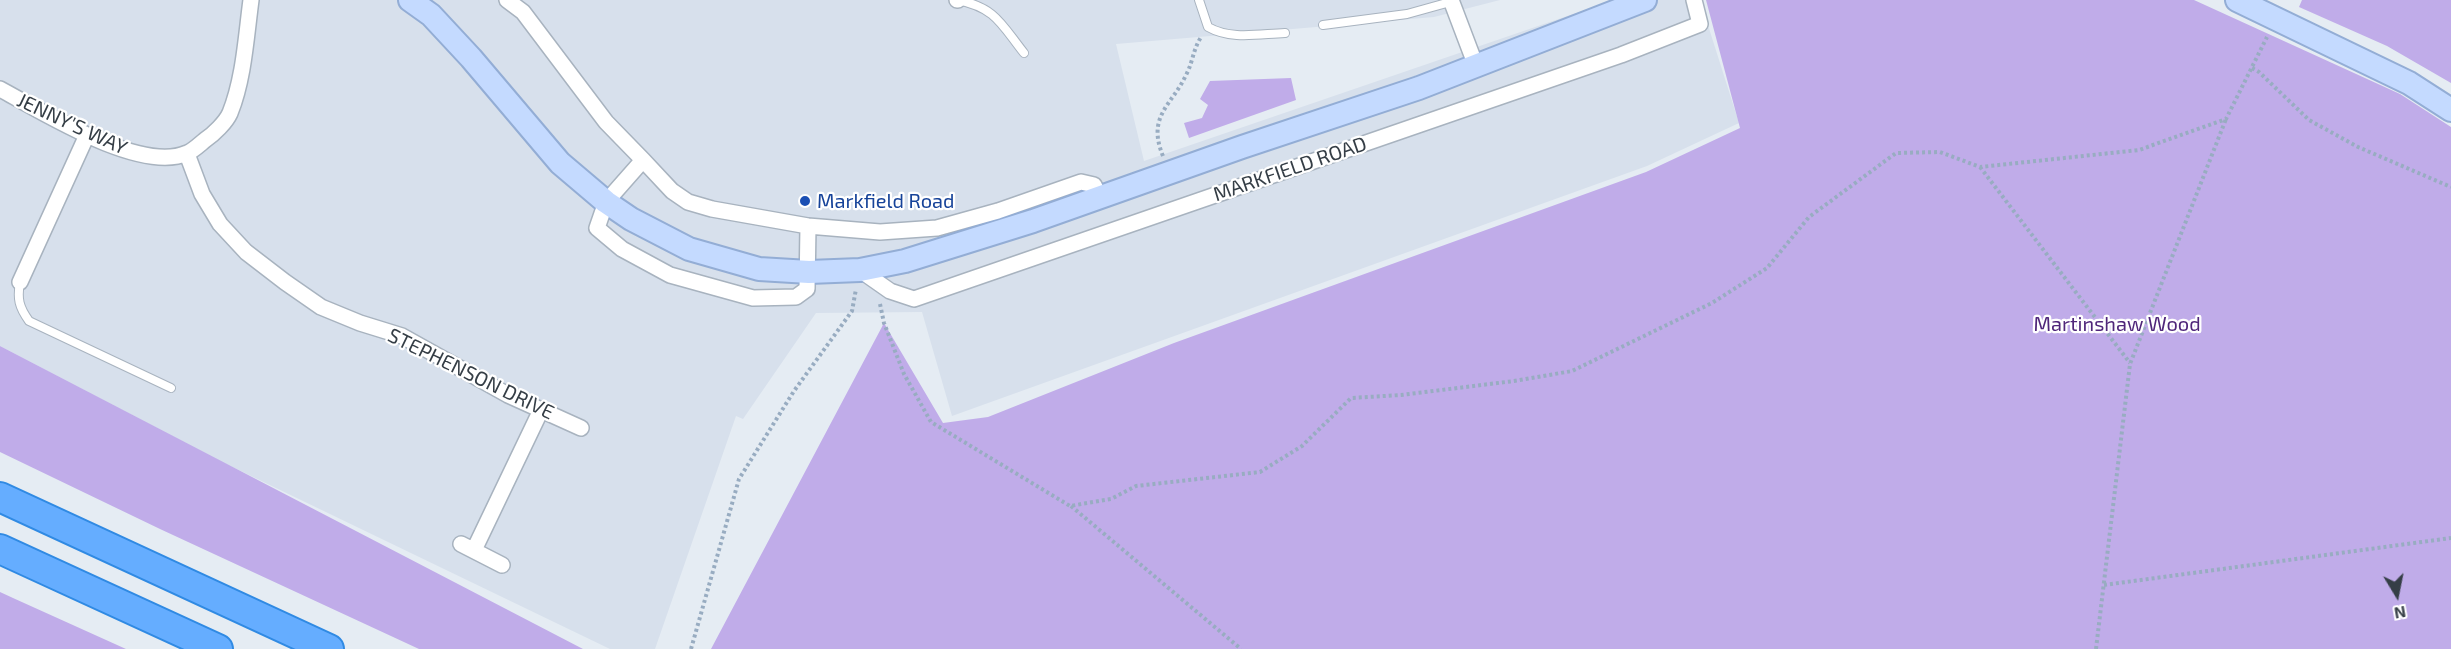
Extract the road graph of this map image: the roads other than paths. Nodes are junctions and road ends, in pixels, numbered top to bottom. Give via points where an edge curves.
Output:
1 (251, 0) edge
2 (410, 0) edge
3 (507, 0) edge
4 (957, 0) edge
5 (1199, 0) edge
6 (1645, 0) edge
7 (1694, 0) edge
8 (2237, 0) edge
9 (1453, 1) edge
10 (1323, 25) dead end
11 (1285, 33) dead end
12 (1024, 53) dead end
13 (1476, 66) junction
14 (0, 89) edge
15 (2451, 110) edge
16 (87, 135) junction
17 (187, 154) junction
18 (643, 160) junction
19 (1100, 197) junction
20 (606, 202) junction
21 (808, 226) junction
22 (861, 270) junction
23 (809, 272) junction
24 (21, 282) joint
25 (171, 388) dead end
26 (542, 410) junction
27 (581, 428) dead end
28 (0, 497) edge
29 (0, 549) edge
30 (502, 565) dead end
31 (218, 649) edge
32 (329, 649) edge

1 - 17 street via 240,81 229,115
2 - 20 street, MARKFIELD ROAD via 431,15 560,162
3 - 18 street via 523,12 606,122
4 - 12 lane via 978,4 993,13
5 - 11 lane via 1208,27 1219,33
6 - 13 street, MARKFIELD ROAD
7 - 22 street, MARKFIELD ROAD via 1700,24 1621,55 914,299 890,291
8 - 15 street via 2409,83
9 - 10 lane via 1407,14
9 - 13 street
13 - 19 street, MARKFIELD ROAD
14 - 16 street, JENNY'S WAY
16 - 17 street, JENNY'S WAY via 136,154
16 - 24 street
17 - 26 street, STEPHENSON DRIVE via 202,194 220,224 246,252 285,282 321,307 402,336
18 - 20 street
18 - 21 street via 688,202 712,210
19 - 21 street via 1094,185 1081,182 936,228 880,232
19 - 22 street, MARKFIELD ROAD via 925,255
20 - 23 street, MARKFIELD ROAD via 689,249 759,269
20 - 23 street via 597,228 622,249 670,275 753,298 796,297 807,289
21 - 23 street
22 - 23 street, MARKFIELD ROAD
24 - 25 lane via 19,306 29,321
26 - 27 street, STEPHENSON DRIVE
26 - 30 street via 467,547
28 - 32 highway
29 - 31 highway

